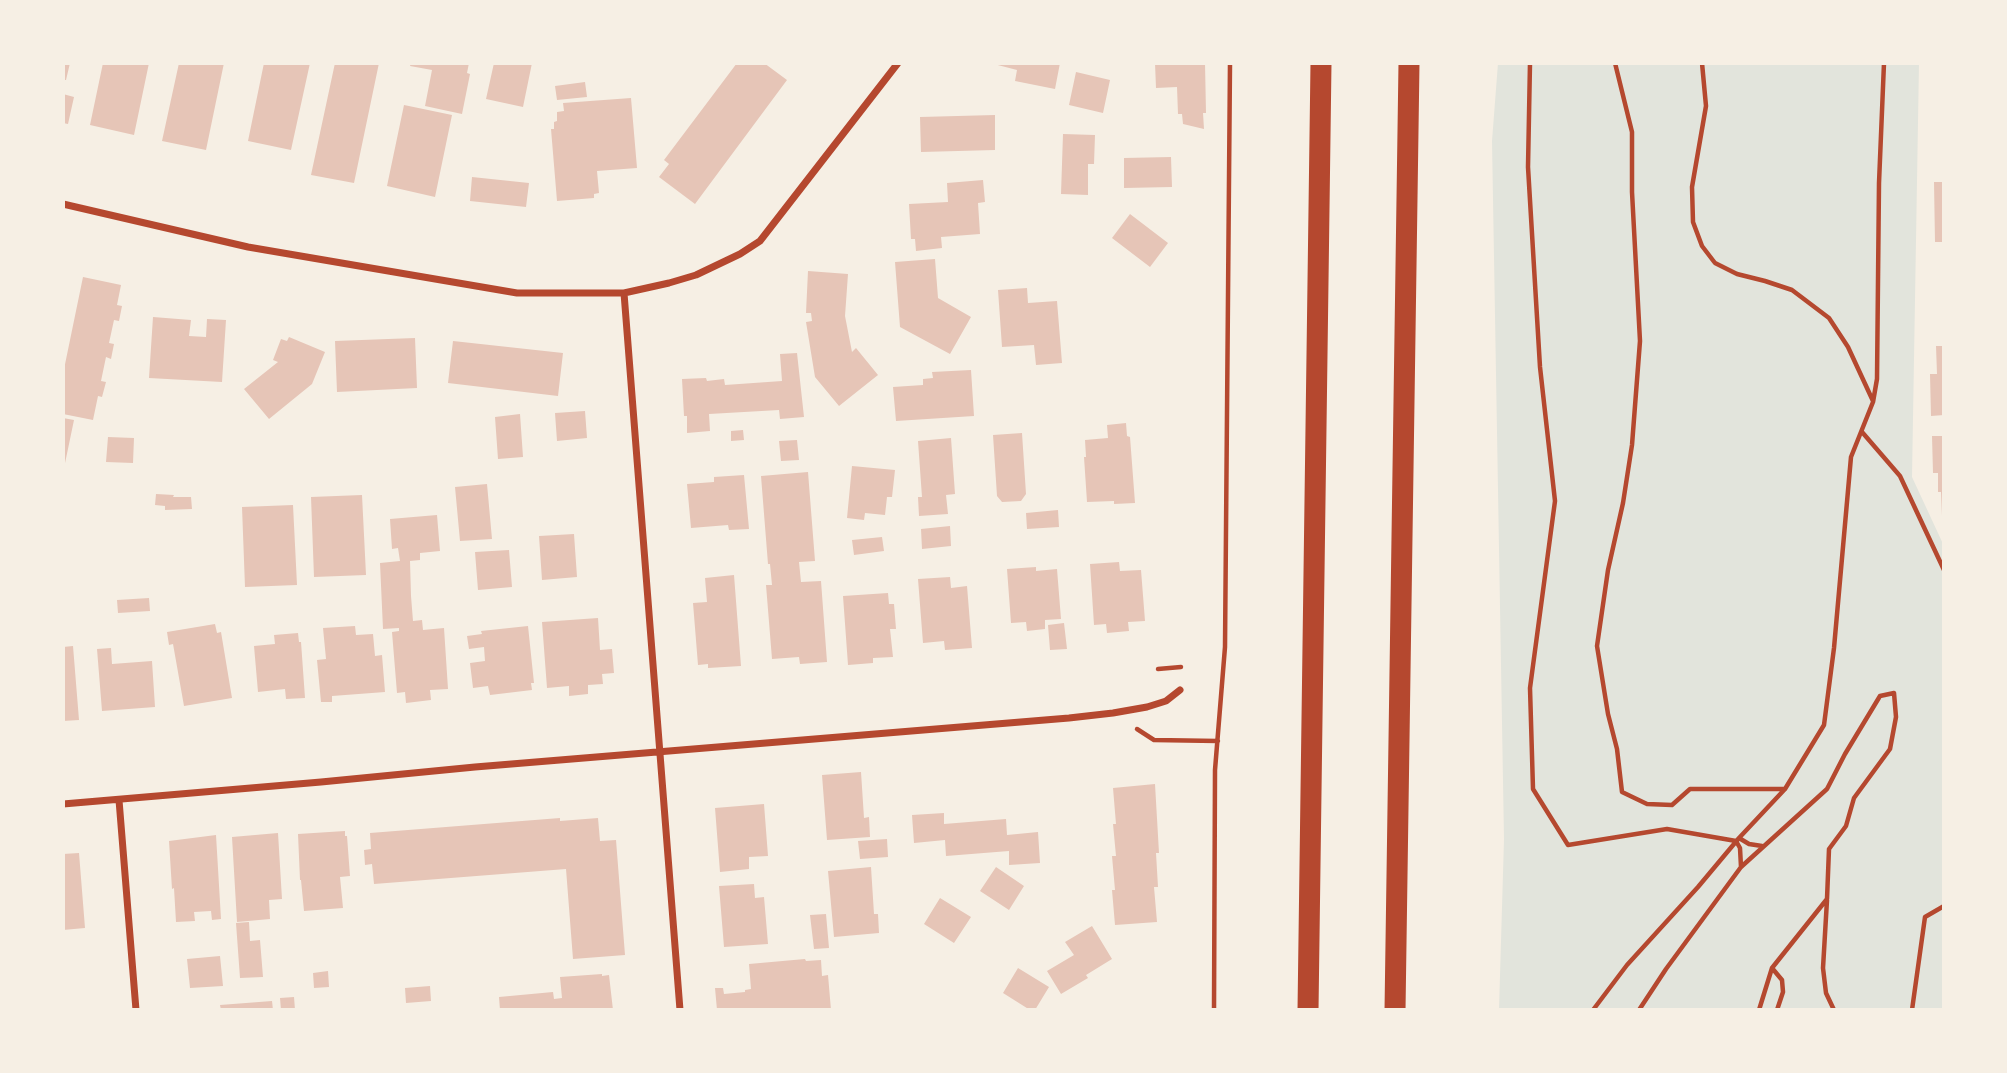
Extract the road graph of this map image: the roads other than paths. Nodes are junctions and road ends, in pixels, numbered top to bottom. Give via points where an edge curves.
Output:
1 (898, 63) edge
2 (1321, 63) edge
3 (1409, 63) edge
4 (63, 204) edge
5 (624, 293) junction
6 (1180, 690) dead end
7 (660, 752) junction
8 (119, 800) junction
9 (63, 804) edge
10 (136, 1010) edge
11 (680, 1010) edge
12 (1308, 1010) edge
13 (1395, 1010) edge

1 - 5 street via 760,241 696,275
2 - 12 highway
3 - 13 highway
4 - 5 street via 248,247 517,293
5 - 7 street
6 - 7 street via 1166,701 1113,713
7 - 8 street
7 - 11 street
8 - 9 street
8 - 10 street

